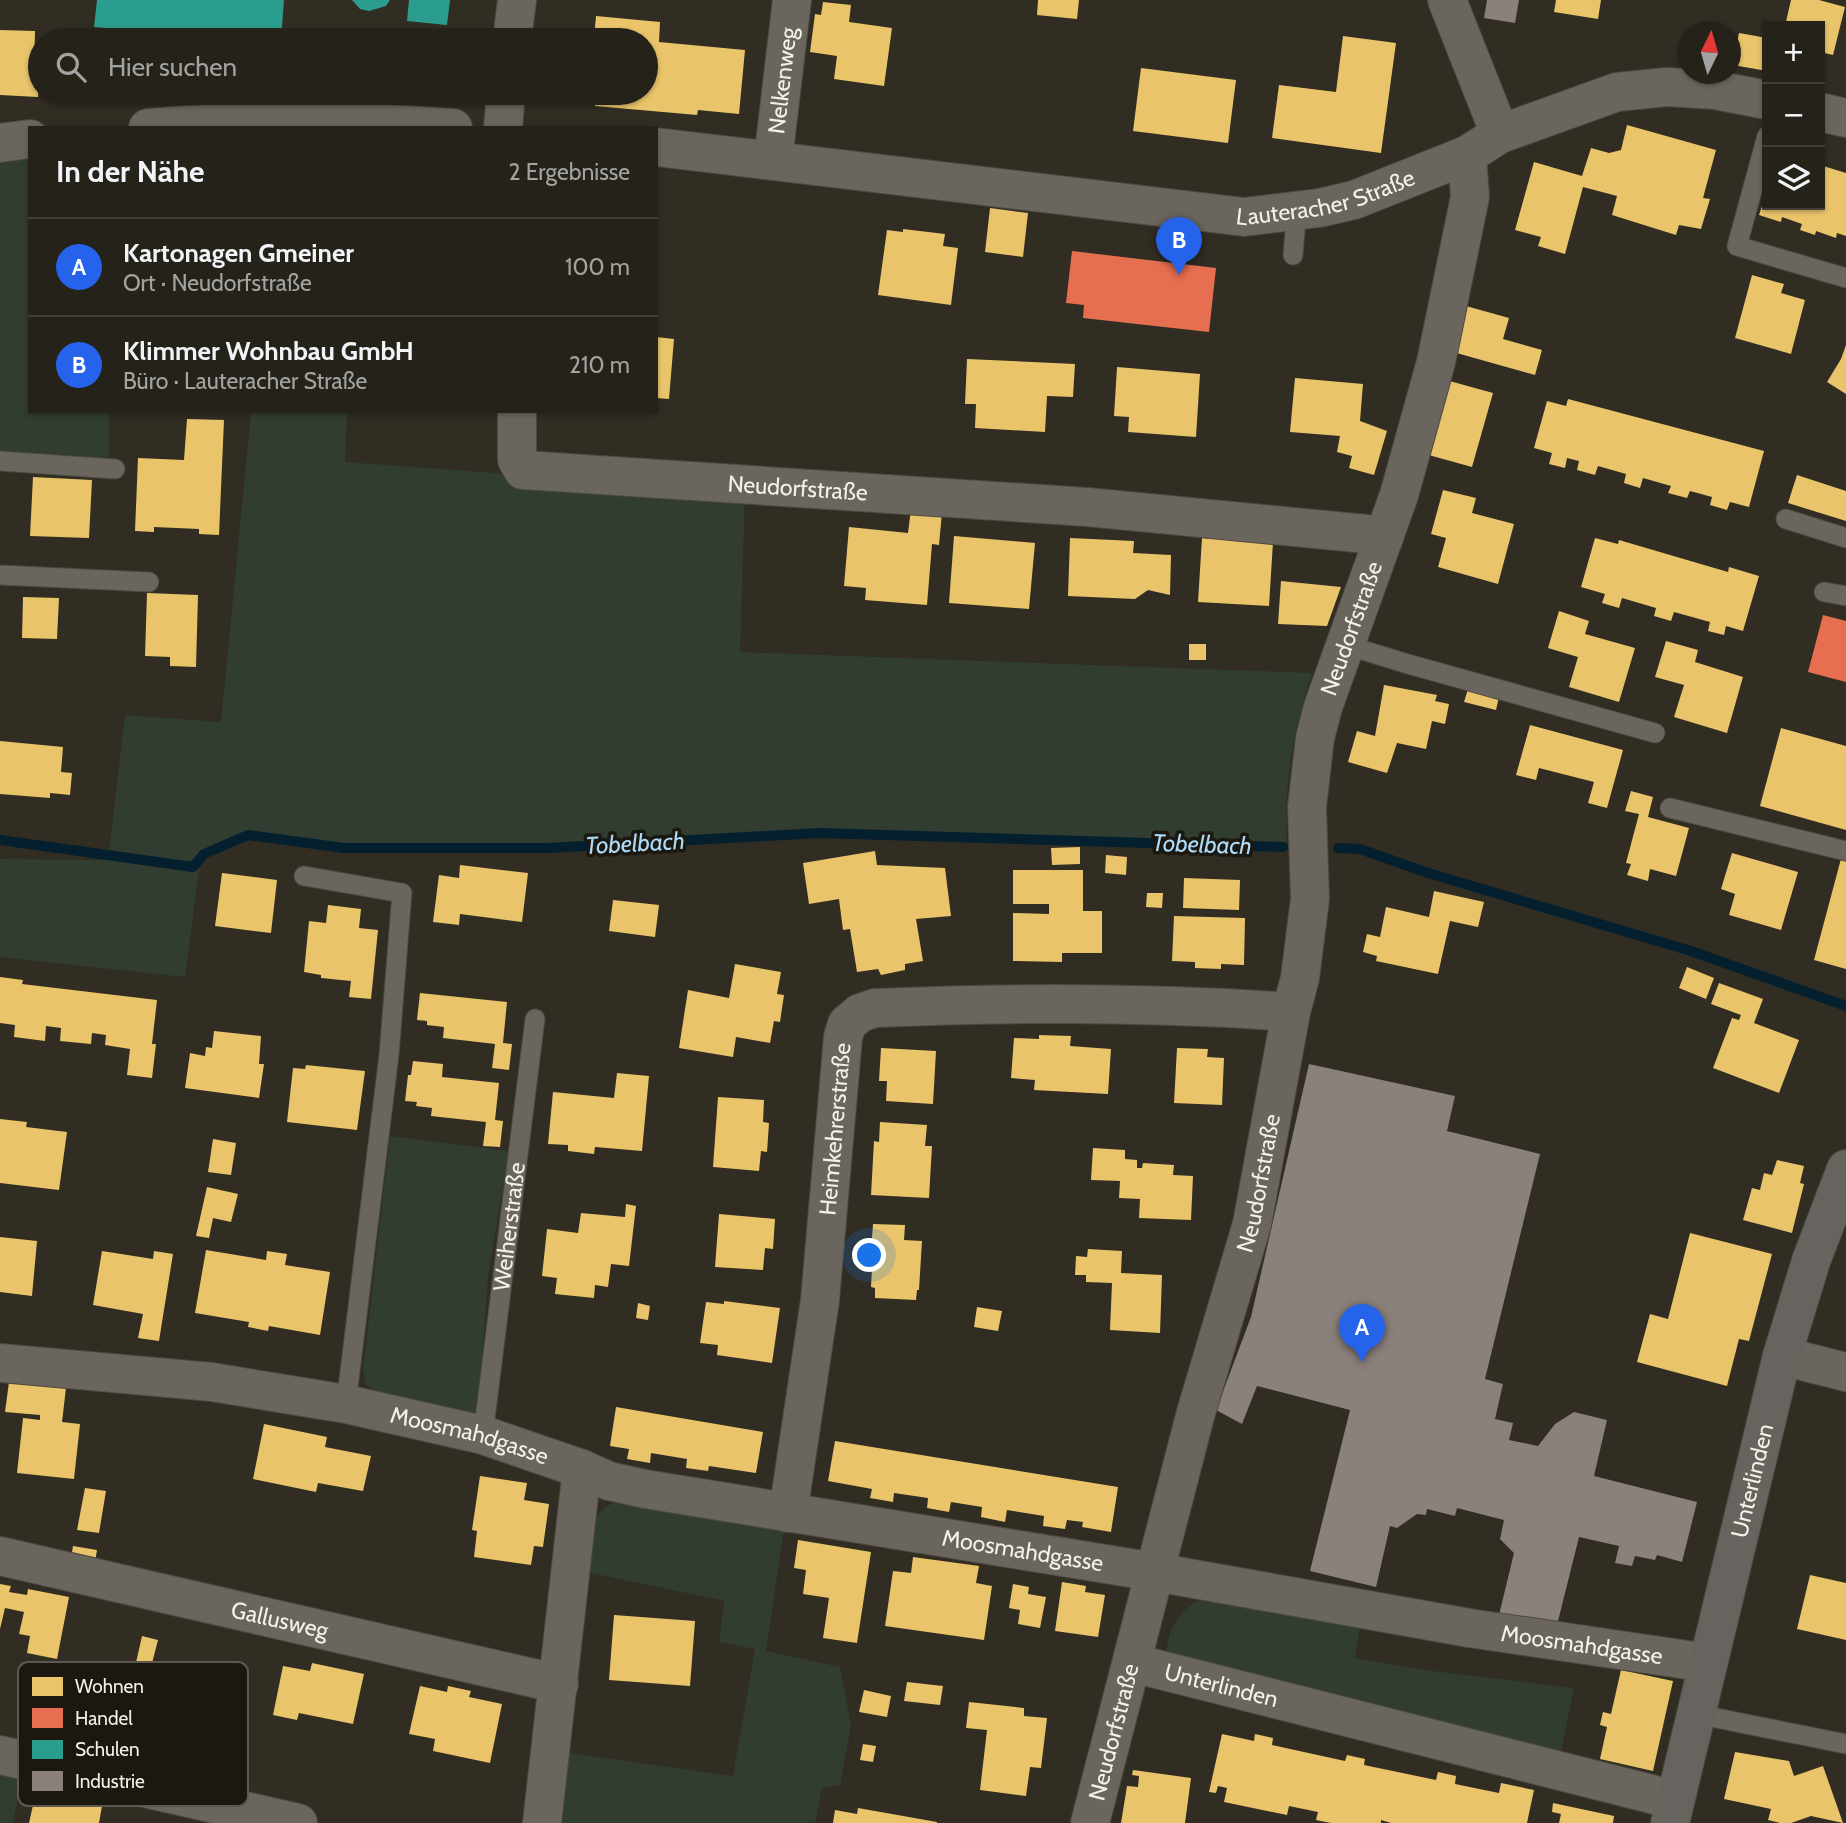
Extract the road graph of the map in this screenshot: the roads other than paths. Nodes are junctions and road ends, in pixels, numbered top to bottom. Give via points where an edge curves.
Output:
1 (517, 0) edge
2 (792, 0) edge
3 (1447, 0) edge
4 (514, 28) edge
5 (1762, 99) edge
6 (505, 105) edge
7 (1825, 112) edge
8 (1846, 118) edge
9 (171, 126) edge
10 (416, 126) edge
11 (503, 126) edge
12 (1500, 134) junction
13 (28, 139) edge
14 (0, 143) edge
15 (1764, 147) edge
16 (658, 148) edge
17 (1467, 155) junction
18 (774, 160) junction
19 (1292, 212) junction
20 (1293, 255) dead end
21 (1846, 278) edge
22 (517, 413) edge
23 (0, 461) edge
24 (116, 469) dead end
25 (1786, 519) dead end
26 (1384, 538) junction
27 (1846, 538) edge
28 (0, 575) edge
29 (149, 582) dead end
30 (1824, 592) dead end
31 (1846, 596) edge
32 (1346, 645) junction
33 (1654, 733) dead end
34 (1670, 808) dead end
35 (1846, 851) edge
36 (304, 876) dead end
37 (1291, 1012) junction
38 (535, 1019) dead end
39 (1846, 1169) edge
40 (1782, 1356) junction
41 (0, 1363) edge
42 (1846, 1372) edge
43 (346, 1404) junction
44 (483, 1435) junction
45 (582, 1469) junction
46 (788, 1513) junction
47 (0, 1556) edge
48 (1155, 1572) junction
49 (1133, 1663) junction
50 (1707, 1663) junction
51 (559, 1684) junction
52 (1696, 1714) junction
53 (1846, 1744) edge
54 (0, 1755) edge
55 (18, 1759) edge
56 (224, 1806) edge
57 (1673, 1811) edge
58 (298, 1823) edge
59 (542, 1823) edge
60 (1090, 1823) edge

1 - 4 street
2 - 18 street, Nelkenweg
3 - 12 street
5 - 12 street, Lauteracher Straße via 1667,87 1617,92
6 - 11 street
7 - 8 street
9 - 10 street via 323,121
12 - 17 street, Lauteracher Straße
13 - 14 street
15 - 21 lane via 1737,246
16 - 18 street, Lauteracher Straße
17 - 19 street, Lauteracher Straße via 1354,200
17 - 26 street, Neudorfstraße via 1470,197 1436,362
18 - 19 street, Lauteracher Straße via 1244,217
19 - 20 lane
22 - 26 street, Neudorfstraße via 517,460 523,470 1087,507
23 - 24 lane
25 - 27 lane
26 - 32 street, Neudorfstraße
28 - 29 lane
30 - 31 lane
32 - 33 lane
32 - 37 street, Neudorfstraße via 1323,707 1310,772 1310,899
34 - 35 lane
36 - 43 lane via 402,893 389,1055
37 - 46 street, Heimkehrerstraße via 1092,1002 986,1003 875,1008 847,1024 838,1077 820,1300
37 - 48 street, Neudorfstraße via 1252,1224
38 - 44 lane, Weiherstraße
39 - 40 main road, Unterlinden
40 - 42 street
40 - 50 main road, Unterlinden
41 - 43 street, Moosmahdgasse via 212,1382
43 - 44 street, Moosmahdgasse
44 - 45 street, Moosmahdgasse
45 - 46 street, Moosmahdgasse via 645,1489
45 - 51 street
46 - 48 street, Moosmahdgasse
47 - 51 street, Gallusweg
48 - 49 street, Neudorfstraße
48 - 50 street, Moosmahdgasse via 1469,1628
49 - 57 street, Unterlinden
49 - 60 street, Neudorfstraße
50 - 52 main road, Unterlinden
51 - 59 street
52 - 53 lane
52 - 57 main road, Unterlinden
54 - 55 street
56 - 58 street

